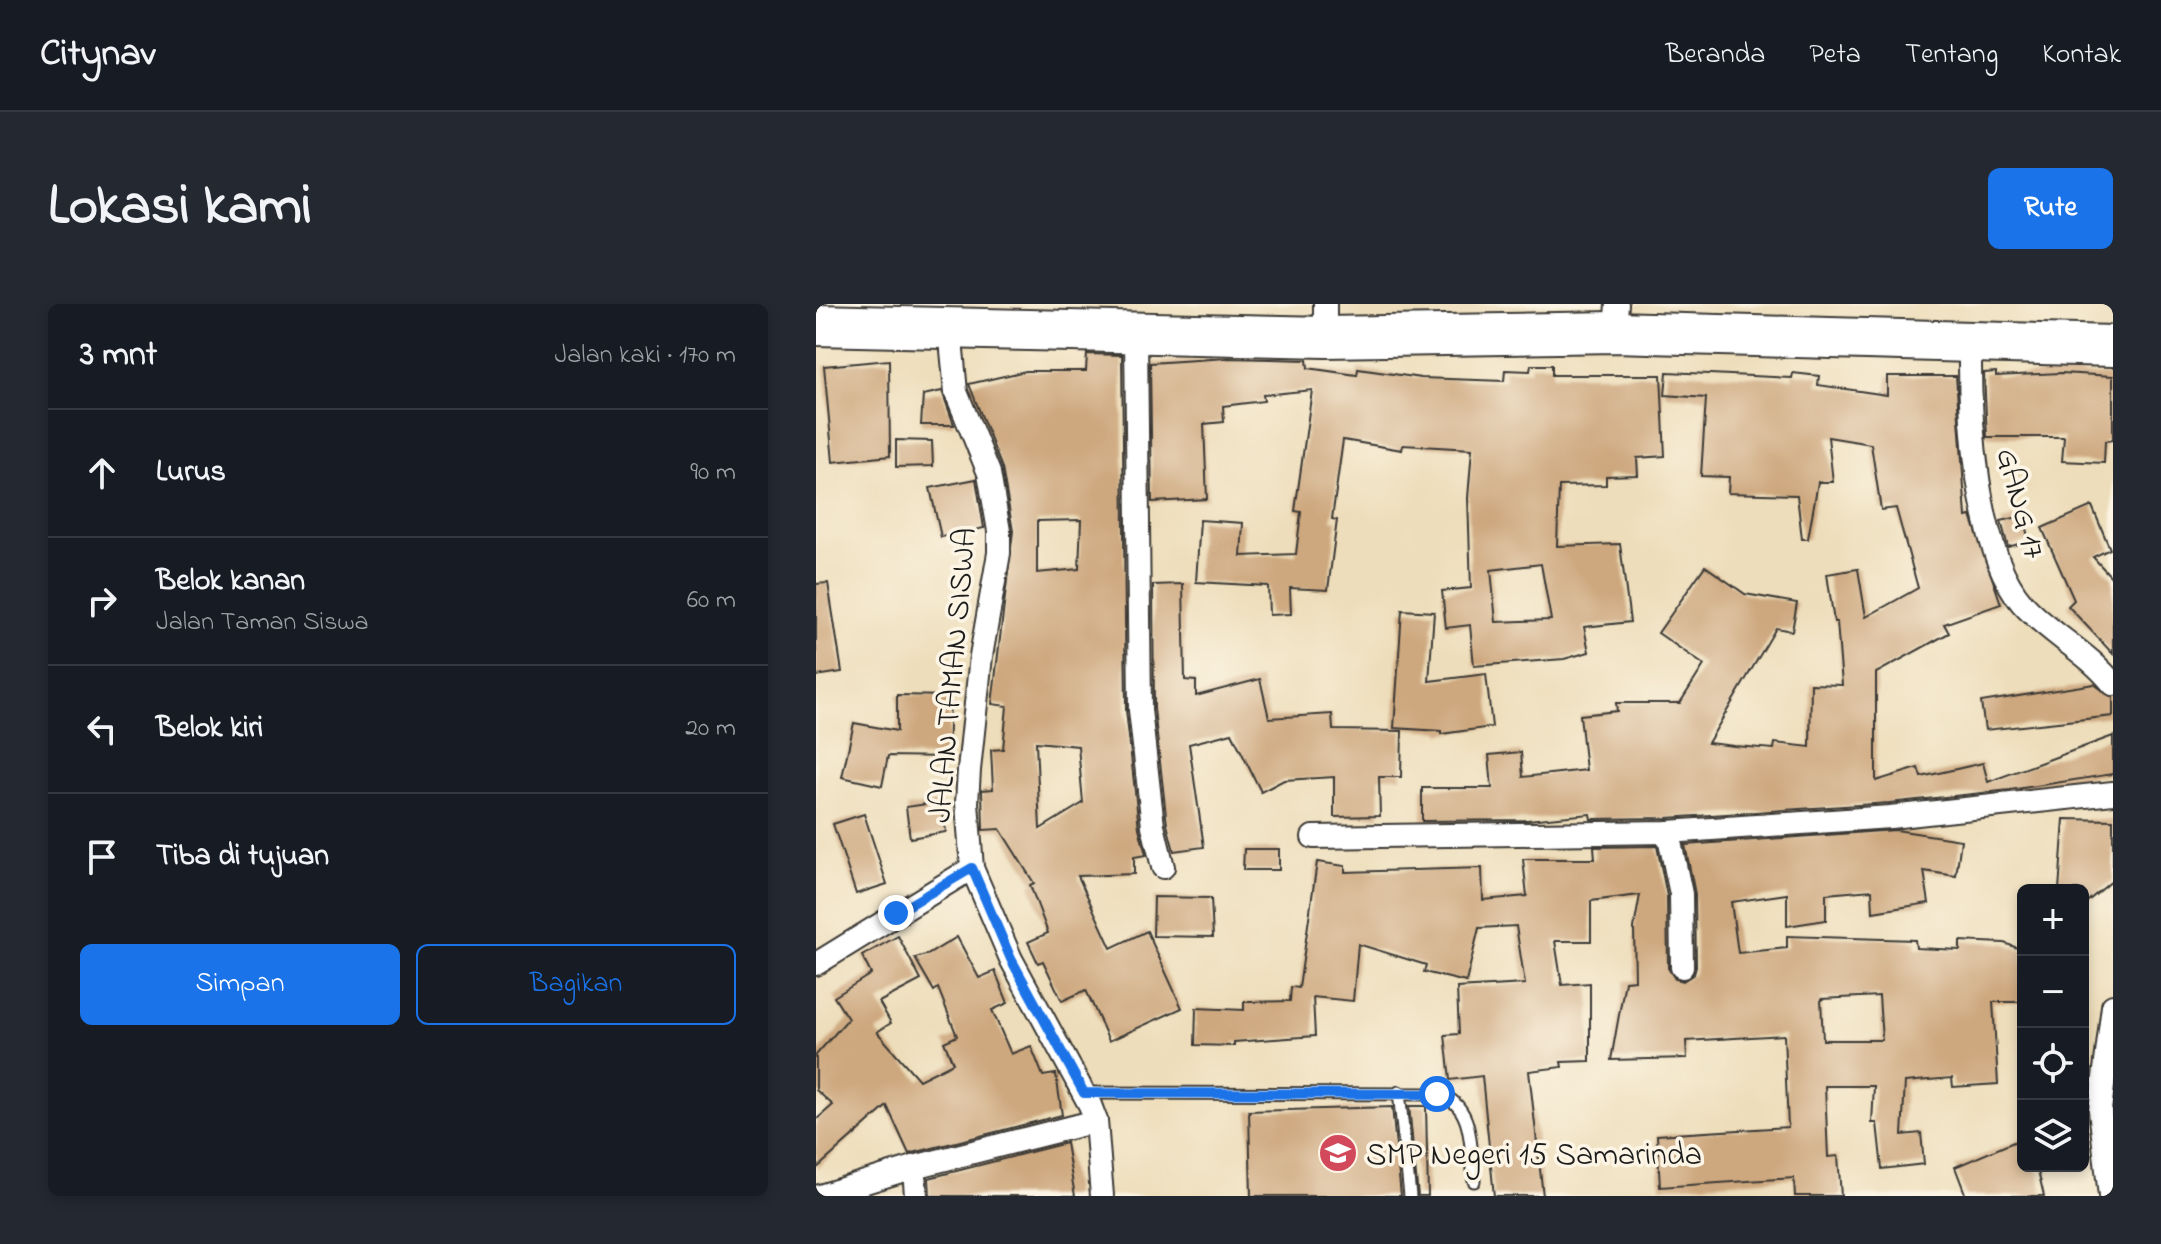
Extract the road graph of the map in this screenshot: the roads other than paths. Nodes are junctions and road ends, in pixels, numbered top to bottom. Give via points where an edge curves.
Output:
1 (1001, 317) edge
2 (1084, 318) edge
3 (1616, 318) edge
4 (1325, 320) edge
5 (816, 325) edge
6 (950, 329) junction
7 (1136, 335) junction
8 (1970, 342) junction
9 (2113, 346) edge
10 (2113, 684) edge
11 (2113, 793) edge
12 (1668, 832) junction
13 (1313, 837) dead end
14 (1163, 867) dead end
15 (972, 868) junction
16 (816, 964) edge
17 (1682, 967) dead end
18 (2113, 1006) edge
19 (1399, 1092) junction
20 (1084, 1093) junction
21 (1096, 1121) junction
22 (914, 1167) junction
23 (1474, 1181) dead end
24 (820, 1196) edge
25 (916, 1196) edge
26 (1102, 1196) edge
27 (1410, 1196) edge
28 (2110, 1196) edge

1 - 2 highway
1 - 6 highway
2 - 7 highway
3 - 4 highway
3 - 8 highway
4 - 7 highway
5 - 6 highway
6 - 15 street, JALAN TAMAN SISWA via 956,392 989,473 999,531 969,770
7 - 14 street via 1139,694 1153,826
8 - 9 highway
8 - 10 street, GANG 17 via 1972,440 1994,548 2019,599
11 - 12 street via 1890,817
12 - 13 street
12 - 17 street via 1681,894
15 - 16 street
15 - 20 street, JALAN TAMAN SISWA via 1011,959
18 - 28 street via 2100,1110
19 - 20 lane
19 - 23 lane via 1437,1094 1457,1103 1464,1112
19 - 27 lane
20 - 21 street, JALAN TAMAN SISWA
21 - 22 street
21 - 26 street, JALAN TAMAN SISWA
22 - 24 street
22 - 25 street

